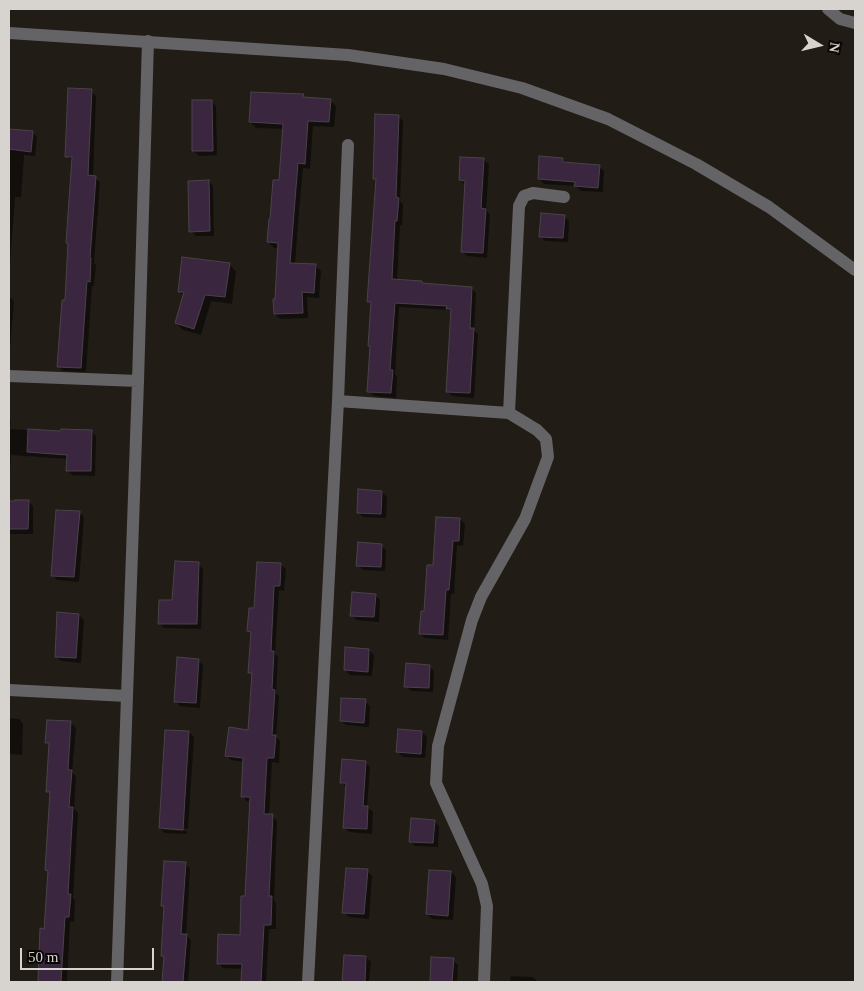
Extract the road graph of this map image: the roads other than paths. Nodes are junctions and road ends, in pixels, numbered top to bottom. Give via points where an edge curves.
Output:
1 (828, 9) edge
2 (855, 23) edge
3 (9, 33) edge
4 (148, 41) junction
5 (348, 145) dead end
6 (564, 197) dead end
7 (855, 270) edge
8 (9, 376) edge
9 (138, 380) junction
10 (338, 402) junction
11 (509, 413) junction
12 (9, 690) edge
13 (127, 696) junction
14 (117, 982) edge
15 (308, 982) edge
16 (484, 982) edge

1 - 2 street via 840,19
3 - 4 street
4 - 7 street via 348,55 444,69 522,88 608,119 696,164 770,207
4 - 9 street
5 - 10 street
6 - 11 street via 533,193 524,196 519,206
8 - 9 street
9 - 13 street
10 - 11 street
10 - 15 street
11 - 16 street via 546,439 548,457 525,519 481,597 472,620 438,746 436,783 482,884 486,906
12 - 13 street
13 - 14 street

